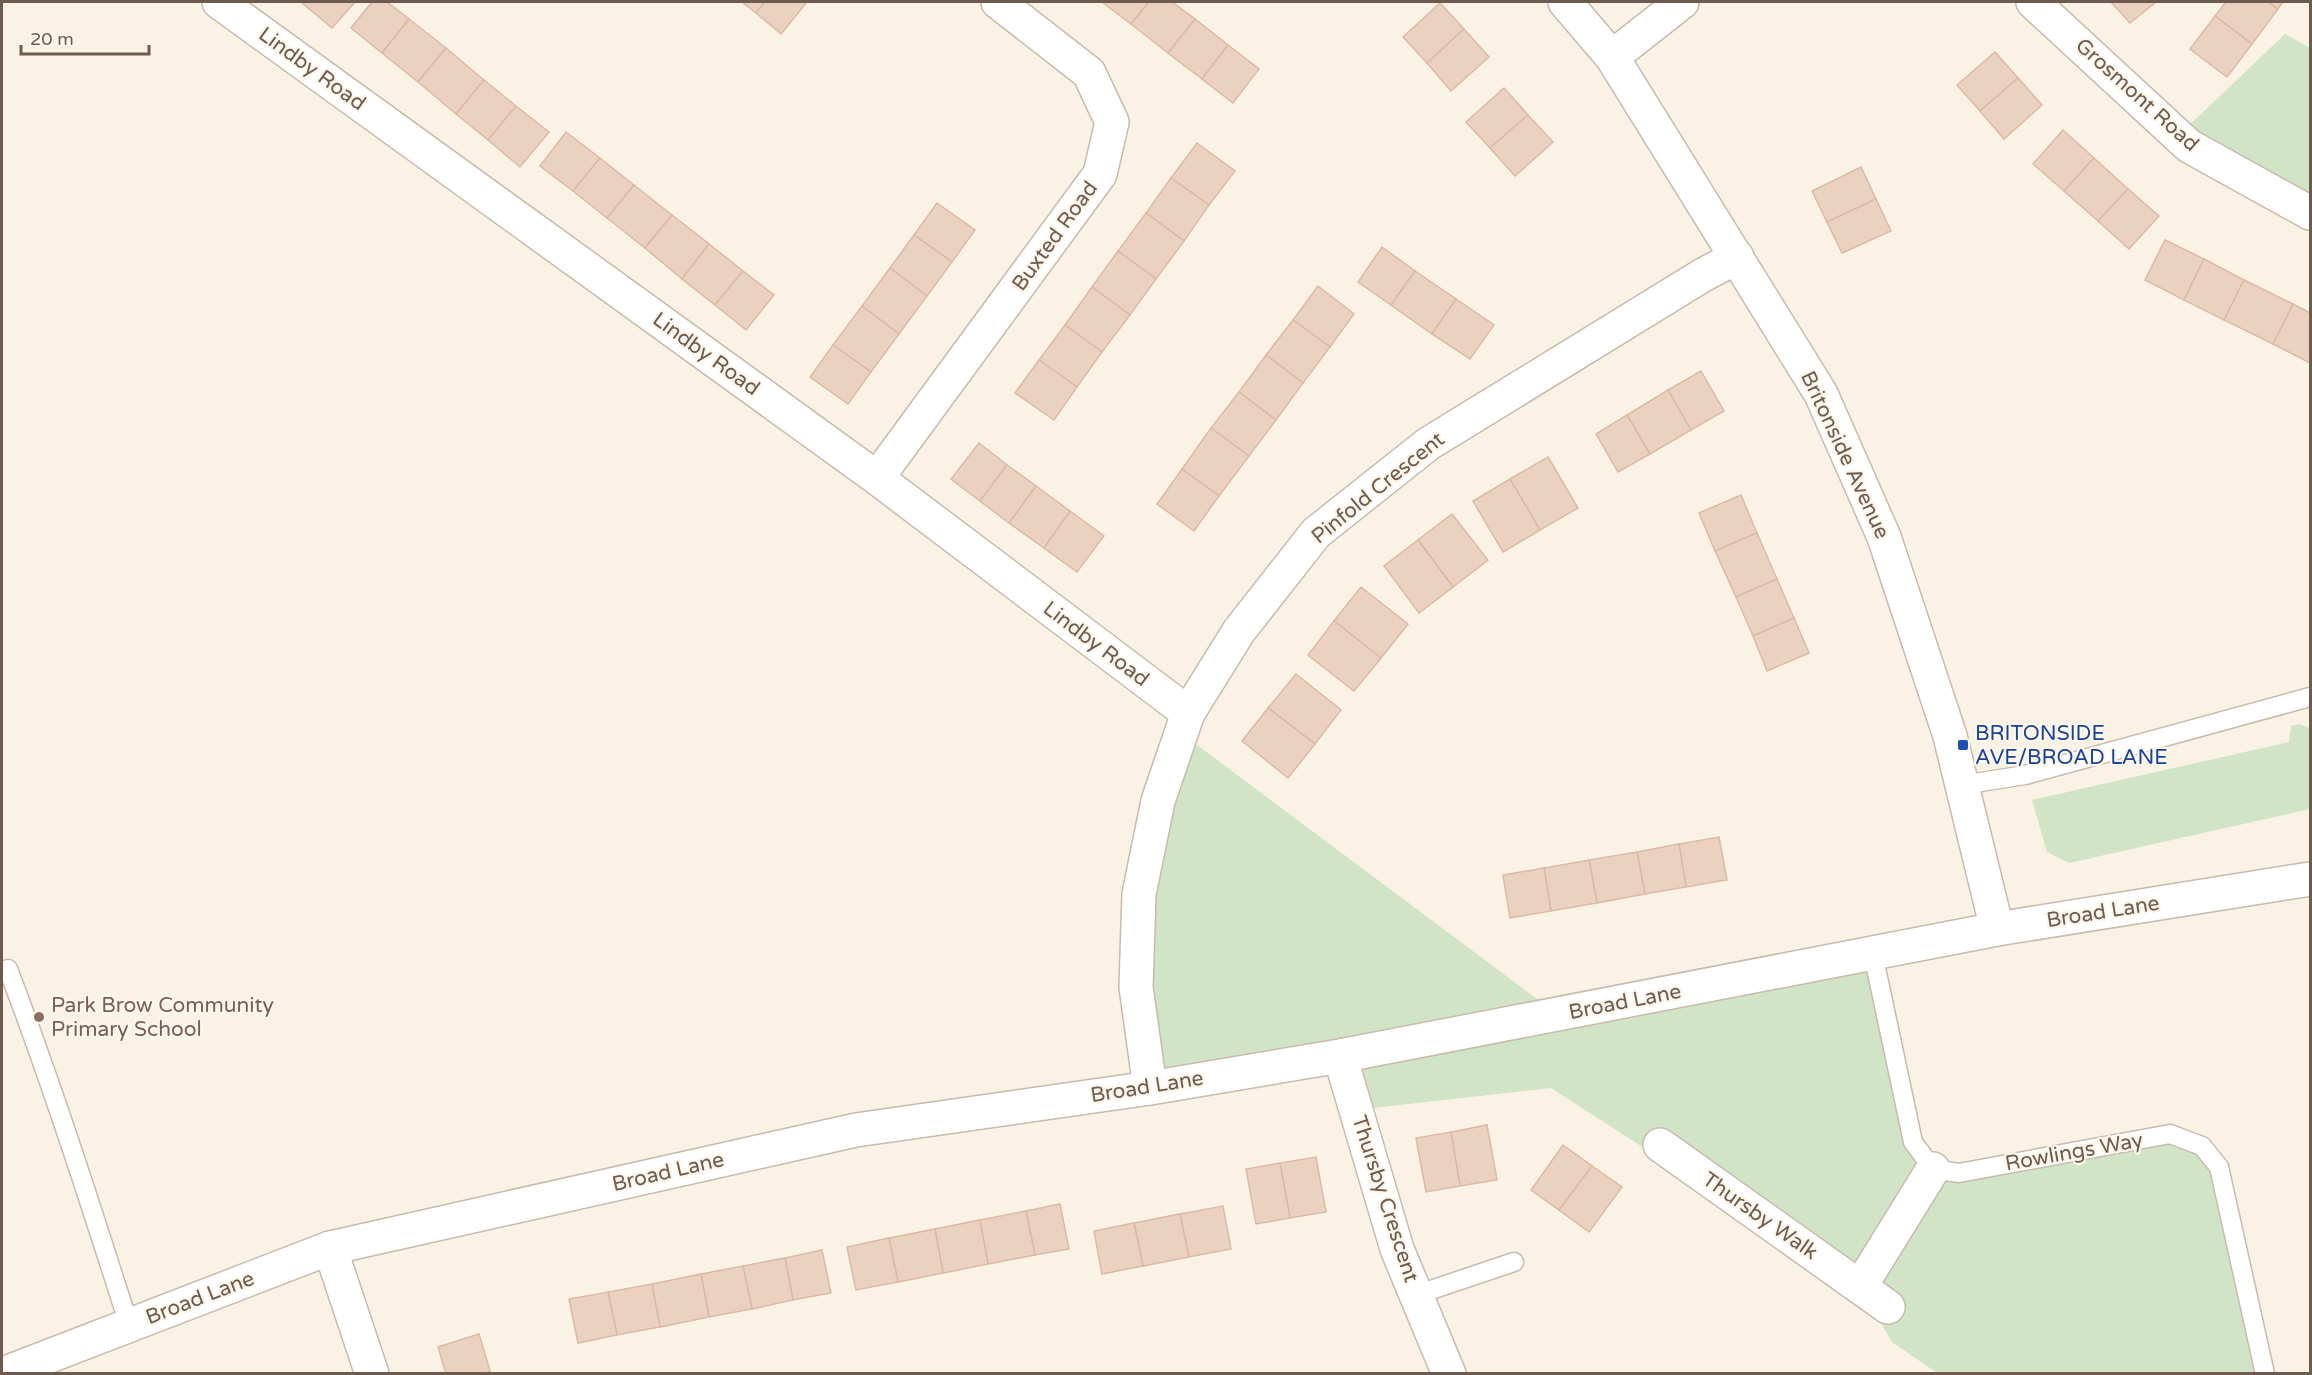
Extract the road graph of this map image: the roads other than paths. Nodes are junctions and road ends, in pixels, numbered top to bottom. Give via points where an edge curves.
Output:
1 (219, 2) edge
2 (998, 2) edge
3 (1565, 2) edge
4 (1682, 2) edge
5 (2033, 2) edge
6 (1612, 57) junction
7 (2310, 213) edge
8 (1737, 256) junction
9 (877, 478) junction
10 (2310, 697) edge
11 (1188, 713) junction
12 (1962, 785) junction
13 (2310, 879) edge
14 (1997, 929) junction
15 (1873, 954) junction
16 (8, 969) dead end
17 (1340, 1056) junction
18 (1150, 1088) junction
19 (1660, 1145) dead end
20 (1934, 1169) junction
21 (330, 1248) junction
22 (1514, 1262) dead end
23 (1860, 1287) junction
24 (1416, 1294) junction
25 (1888, 1307) dead end
26 (129, 1325) junction
27 (3, 1374) edge
28 (372, 1374) edge
29 (1449, 1374) edge
30 (2265, 1374) edge

1 - 9 street, Lindby Road
2 - 9 street, Buxted Road via 1089,73 1112,122 1100,174
3 - 6 street, Britonside Avenue
4 - 6 street
5 - 7 street, Grosmont Road via 2190,146
6 - 8 street, Britonside Avenue
8 - 11 street, Pinfold Crescent via 1428,444 1316,533 1239,631
8 - 12 street, Britonside Avenue via 1821,394 1884,537 1950,736
9 - 11 street, Lindby Road
10 - 12 lane via 2025,775
11 - 18 street, Pinfold Crescent via 1158,801 1139,894 1137,987
12 - 14 street, Britonside Avenue
13 - 14 street, Broad Lane
14 - 15 street, Broad Lane
15 - 17 street, Broad Lane
15 - 20 lane via 1913,1142
16 - 26 lane via 74,1151
17 - 18 street, Broad Lane
17 - 24 street, Thursby Crescent via 1397,1249
18 - 21 street, Broad Lane via 856,1130
19 - 23 street, Thursby Walk
20 - 23 street
20 - 30 lane, Rowlings Way via 1959,1173 2170,1134 2202,1146 2218,1167
21 - 26 street, Broad Lane
21 - 28 street
22 - 24 lane
23 - 25 street, Thursby Walk
24 - 29 street, Thursby Crescent
26 - 27 street, Broad Lane

